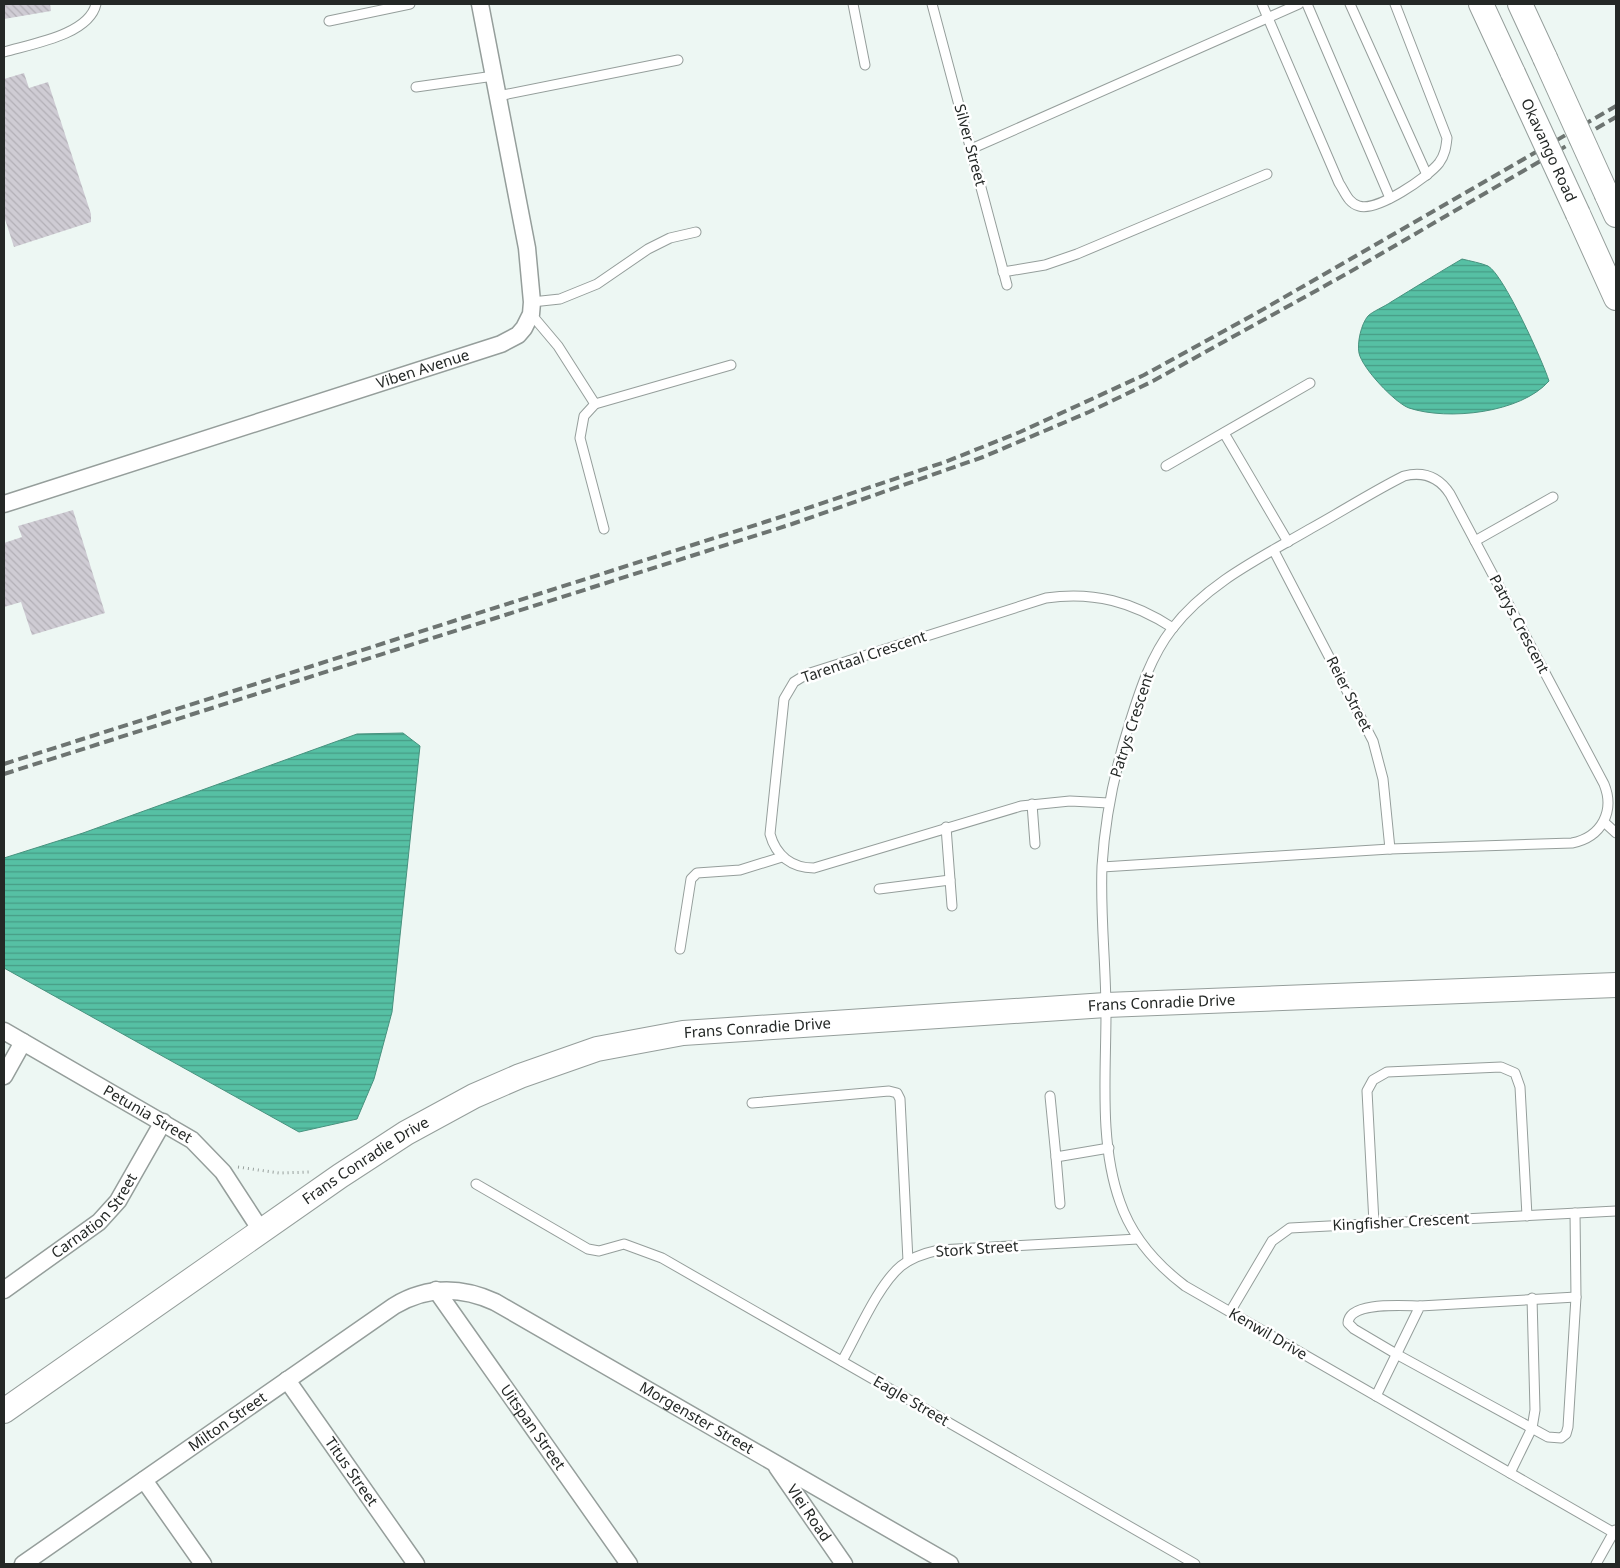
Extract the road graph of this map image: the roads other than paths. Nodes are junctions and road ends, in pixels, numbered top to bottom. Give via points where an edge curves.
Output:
1 (96, 4) edge
2 (410, 4) edge
3 (480, 4) edge
4 (853, 4) edge
5 (932, 4) edge
6 (1262, 4) edge
7 (1299, 4) edge
8 (1307, 4) edge
9 (1350, 4) edge
10 (1395, 4) edge
11 (1481, 4) edge
12 (1520, 4) edge
13 (1268, 17) junction
14 (329, 21) dead end
15 (4, 52) edge
16 (678, 60) dead end
17 (865, 65) dead end
18 (494, 76) junction
19 (416, 87) dead end
20 (498, 96) junction
21 (971, 149) junction
22 (1267, 174) dead end
23 (1427, 174) junction
24 (1390, 198) junction
25 (1612, 205) edge
26 (696, 232) dead end
27 (1003, 272) junction
28 (1007, 285) dead end
29 (1616, 298) edge
30 (531, 308) junction
31 (731, 365) dead end
32 (1310, 383) dead end
33 (595, 404) junction
34 (1224, 433) junction
35 (1166, 466) dead end
36 (1553, 497) dead end
37 (4, 504) edge
38 (604, 529) dead end
39 (1475, 541) junction
40 (1288, 542) junction
41 (1274, 551) junction
42 (1173, 628) junction
43 (1109, 802) junction
44 (1032, 804) junction
45 (1604, 822) junction
46 (946, 827) junction
47 (1616, 833) edge
48 (1035, 844) dead end
49 (1390, 849) junction
50 (782, 857) junction
51 (1102, 866) junction
52 (950, 880) junction
53 (879, 889) dead end
54 (952, 906) dead end
55 (680, 949) dead end
56 (1616, 985) edge
57 (1106, 1005) junction
58 (4, 1031) edge
59 (23, 1042) junction
60 (4, 1076) edge
61 (1050, 1096) dead end
62 (752, 1103) dead end
63 (163, 1122) junction
64 (1109, 1148) junction
65 (1056, 1158) junction
66 (476, 1184) dead end
67 (1060, 1204) dead end
68 (1616, 1211) edge
69 (1575, 1213) junction
70 (1527, 1216) junction
71 (1374, 1223) junction
72 (262, 1232) junction
73 (1138, 1239) junction
74 (908, 1261) junction
75 (4, 1290) edge
76 (436, 1290) junction
77 (1576, 1297) junction
78 (1532, 1298) junction
79 (1420, 1306) junction
80 (1230, 1312) junction
81 (1398, 1355) junction
82 (842, 1361) junction
83 (288, 1380) junction
84 (1376, 1396) junction
85 (4, 1411) edge
86 (1532, 1428) junction
87 (774, 1463) junction
88 (1510, 1473) junction
89 (144, 1480) junction
90 (1615, 1532) edge
91 (23, 1564) edge
92 (203, 1564) edge
93 (416, 1564) edge
94 (628, 1564) edge
95 (844, 1564) edge
96 (950, 1564) edge
97 (1196, 1564) edge
98 (1596, 1564) edge

1 - 15 lane via 88,21 77,29
2 - 14 lane
3 - 18 street
4 - 17 lane
5 - 21 lane, Silver Street
6 - 13 lane
7 - 13 lane
8 - 24 lane
9 - 23 lane
10 - 23 lane via 1447,138 1441,161
11 - 29 street, Okavango Road, bridge
12 - 25 street, bridge
13 - 21 lane
13 - 24 lane via 1348,199 1365,207
16 - 20 lane
18 - 19 lane
18 - 20 street
20 - 30 street via 527,248
21 - 27 lane, Silver Street
22 - 27 lane via 1077,254 1045,265
23 - 24 lane
26 - 30 lane via 670,238 597,284
27 - 28 lane, Silver Street
30 - 33 lane
30 - 37 street, Viben Avenue via 524,328 501,344
31 - 33 lane
32 - 34 lane
33 - 38 lane via 584,416 580,438
34 - 35 lane
34 - 40 lane
36 - 39 lane
39 - 40 lane, Patrys Crescent via 1446,488 1433,478 1418,474 1397,480
39 - 45 lane, Patrys Crescent via 1604,784 1608,807
40 - 41 lane, Patrys Crescent
41 - 42 lane, Patrys Crescent via 1206,593
41 - 49 lane, Reier Street via 1373,741 1383,779
42 - 43 lane, Patrys Crescent via 1156,653 1144,680 1125,737
42 - 50 lane, Tarentaal Crescent via 1143,610 1113,599 1063,596 1030,602 800,677 789,687 784,699 770,825 773,842
43 - 44 lane
43 - 51 lane, Patrys Crescent
44 - 46 lane
44 - 48 lane
45 - 47 lane
45 - 49 lane via 1594,834 1572,843
46 - 50 lane via 814,868 797,866
46 - 52 lane
49 - 51 lane
50 - 55 lane via 740,870 697,873 691,879
51 - 57 lane, Patrys Crescent
52 - 53 lane
52 - 54 lane
56 - 57 street, Frans Conradie Drive
57 - 64 lane, Kenwil Drive
57 - 72 street, Frans Conradie Drive via 683,1033 598,1049 474,1096 406,1133
58 - 59 street, Petunia Street
59 - 60 street
59 - 63 street, Petunia Street
61 - 65 lane
62 - 74 lane via 889,1091 897,1093 900,1099
63 - 72 street, Petunia Street via 192,1140 223,1172
63 - 75 street, Carnation Street via 118,1201 99,1222
64 - 65 lane
64 - 73 lane, Kenwil Drive via 1115,1186
65 - 67 lane
66 - 82 lane, Eagle Street via 588,1249 599,1251 624,1244 662,1258
68 - 69 lane, Kingfisher Crescent
69 - 70 lane, Kingfisher Crescent
69 - 77 lane
70 - 71 lane, Kingfisher Crescent
70 - 71 lane via 1519,1082 1515,1073 1501,1067 1387,1072 1373,1080 1367,1091
71 - 80 lane, Kingfisher Crescent via 1298,1227 1283,1232 1268,1247
72 - 85 street, Frans Conradie Drive
73 - 74 lane, Stork Street via 939,1250
73 - 80 lane, Kenwil Drive via 1172,1276
74 - 82 lane, Stork Street via 888,1280
76 - 83 street, Milton Street via 415,1295 394,1306
76 - 87 street, Morgenster Street via 467,1292 495,1302
76 - 94 street, Uitspan Street
77 - 78 lane
77 - 86 lane via 1566,1434 1555,1439
78 - 79 lane
78 - 86 lane via 1535,1373
79 - 81 lane
79 - 81 lane via 1371,1307 1356,1310 1348,1318 1354,1329
80 - 84 lane, Kenwil Drive
81 - 84 lane
81 - 86 lane
82 - 97 lane, Eagle Street
83 - 89 street, Milton Street
83 - 93 street, Titus Street
84 - 88 lane, Kenwil Drive
86 - 88 lane
87 - 95 street, Vlei Road
87 - 96 street, Morgenster Street
88 - 90 lane, Kenwil Drive
89 - 91 street, Milton Street
89 - 92 street
90 - 98 lane

